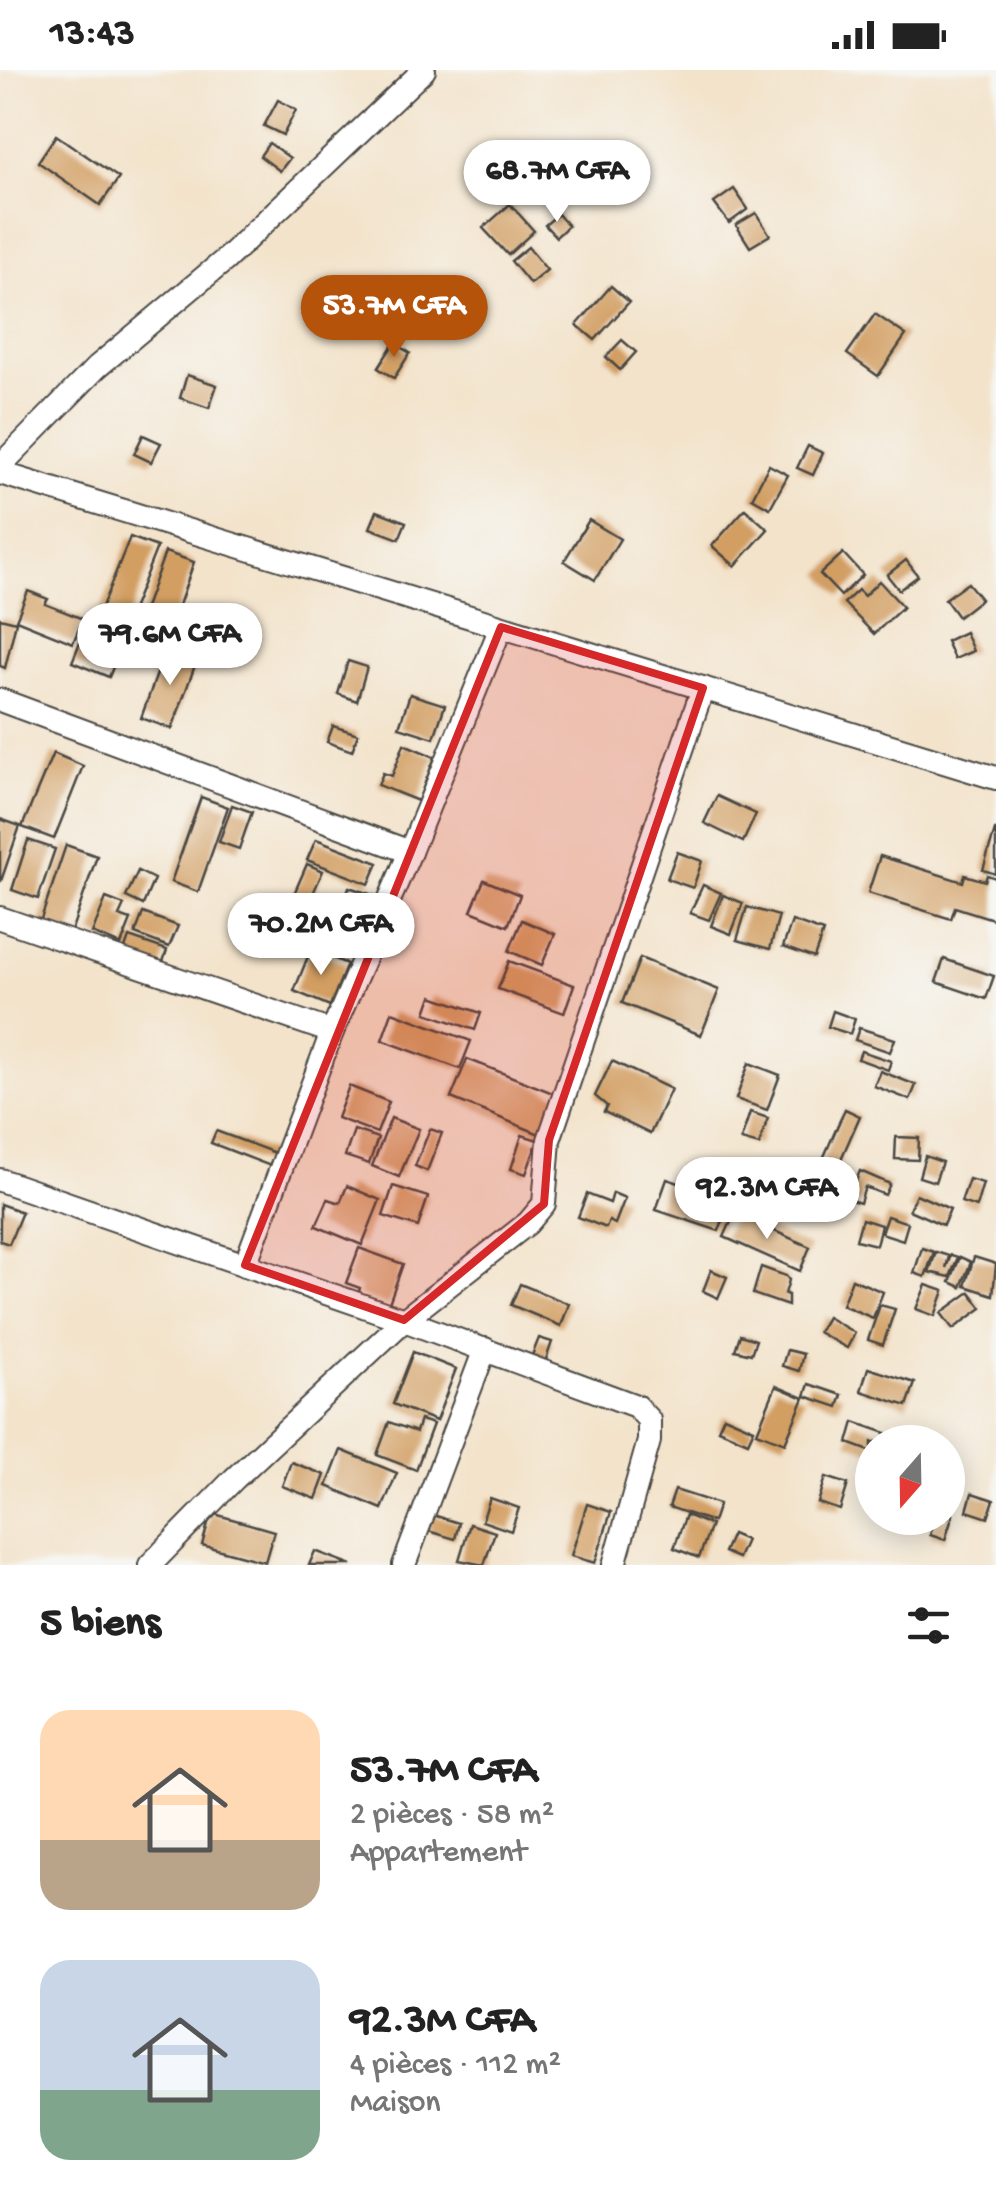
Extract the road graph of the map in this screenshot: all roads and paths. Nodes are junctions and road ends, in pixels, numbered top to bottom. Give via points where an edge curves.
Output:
1 (424, 70) edge
2 (0, 466) edge
3 (0, 473) edge
4 (501, 626) junction
5 (703, 688) junction
6 (0, 700) edge
7 (996, 778) edge
8 (410, 852) junction
9 (0, 918) edge
10 (332, 1032) junction
11 (0, 1180) edge
12 (245, 1264) junction
13 (404, 1320) junction
14 (485, 1349) junction
15 (150, 1565) edge
16 (404, 1565) edge
17 (614, 1565) edge

1 - 2 street via 225,260 97,367
3 - 4 street
4 - 5 street
4 - 8 street
5 - 7 street
5 - 13 street via 549,1140 544,1204
6 - 8 street
8 - 10 street
9 - 10 street
10 - 12 street
11 - 12 street
12 - 13 street
13 - 14 street
13 - 15 street
14 - 16 street
14 - 17 street via 636,1406 650,1420

